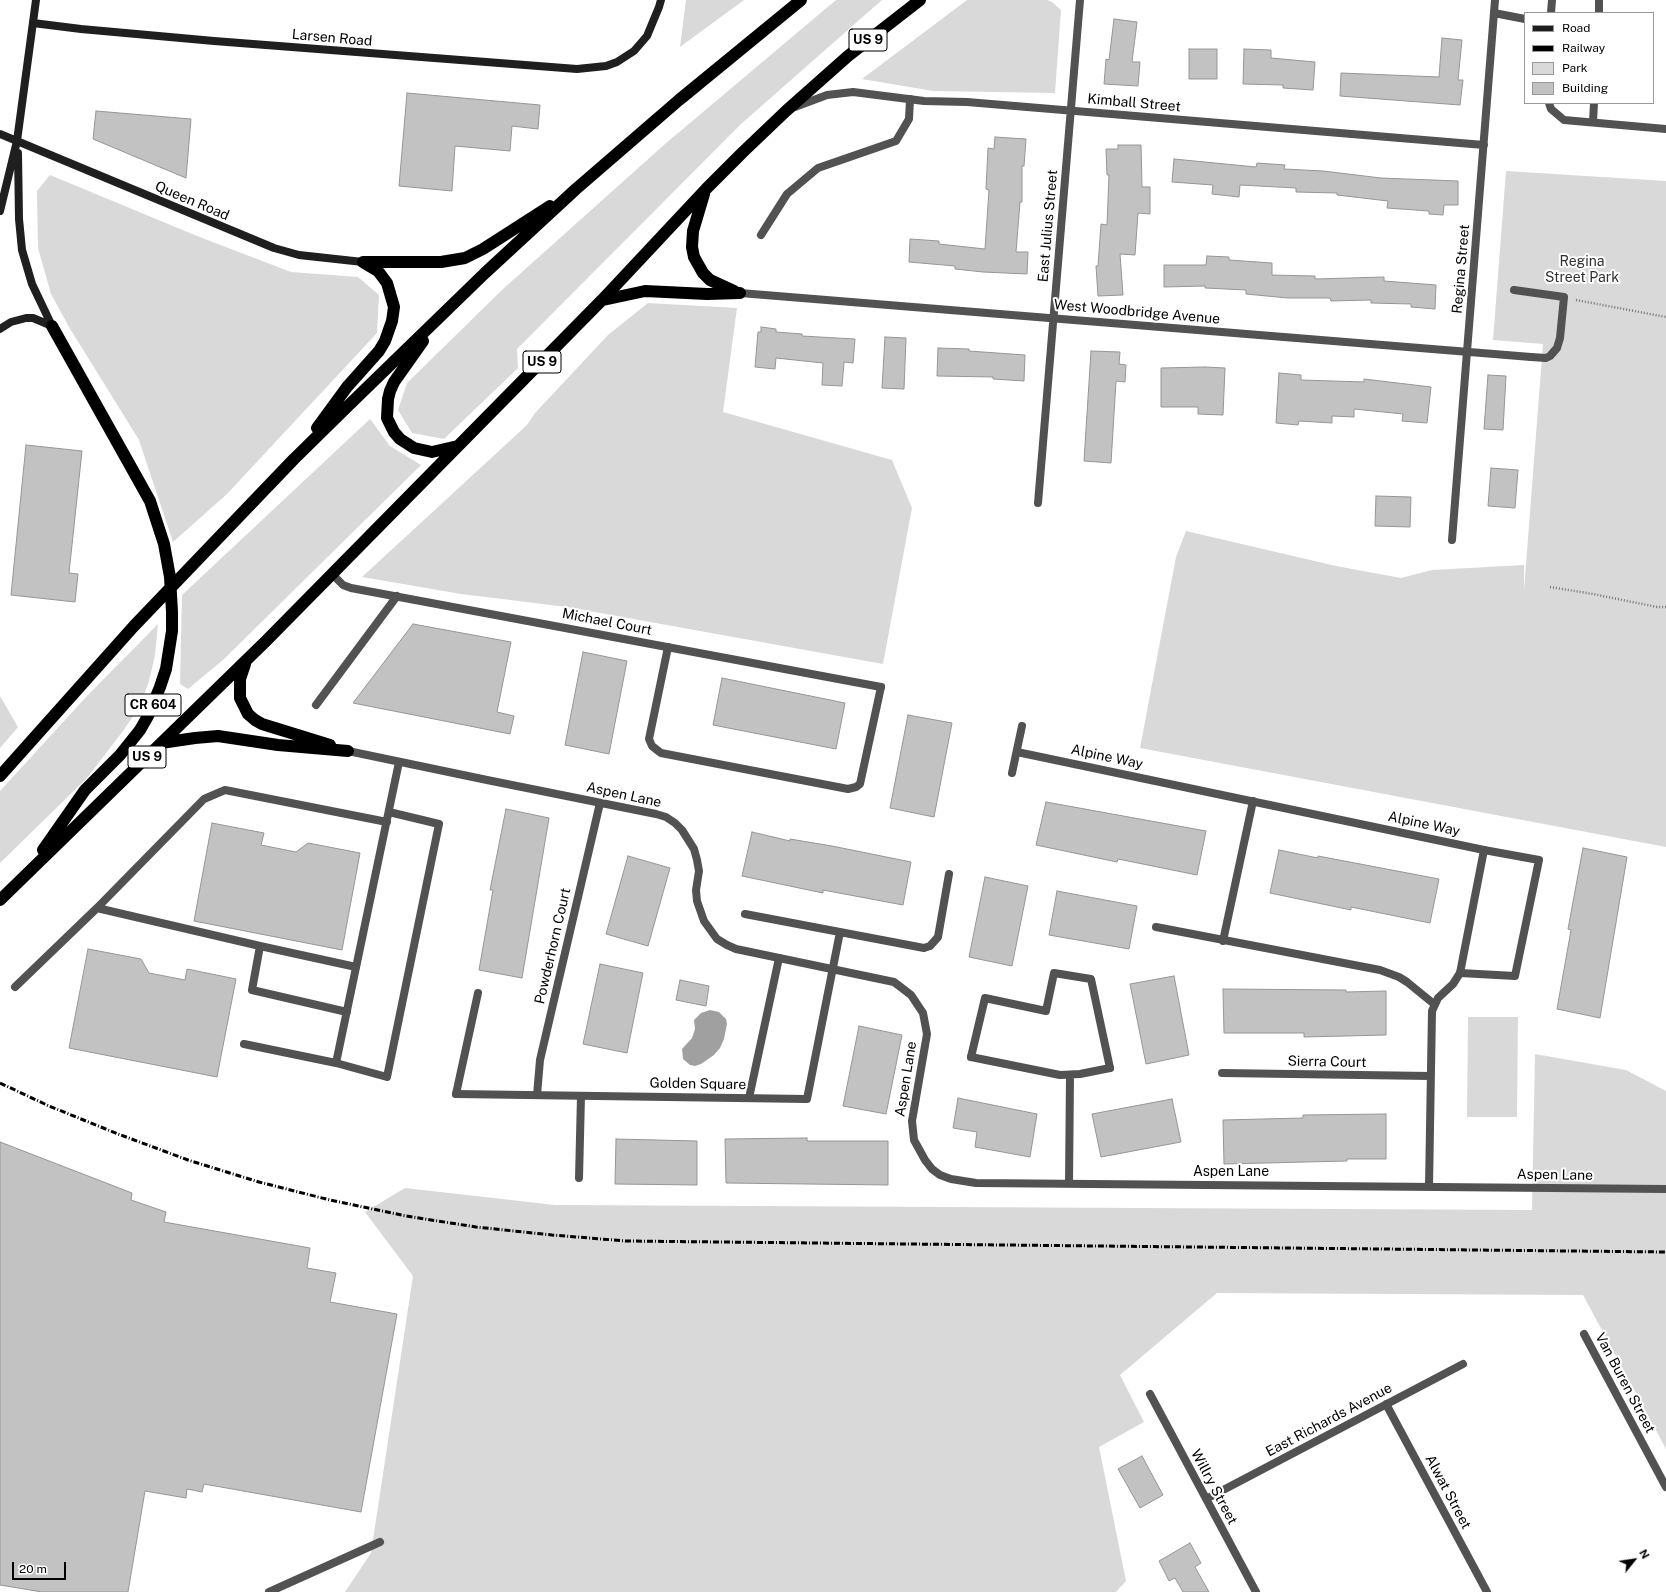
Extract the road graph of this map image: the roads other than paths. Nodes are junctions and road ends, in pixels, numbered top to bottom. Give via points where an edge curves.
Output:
1 (36, 0) edge
2 (661, 0) edge
3 (801, 0) edge
4 (920, 0) edge
5 (1080, 0) edge
6 (1495, 0) edge
7 (1552, 0) edge
8 (1600, 0) edge
9 (1551, 12) edge
10 (1599, 12) edge
11 (1494, 14) junction
12 (1524, 18) edge
13 (32, 23) junction
14 (910, 99) junction
15 (1549, 104) edge
16 (1594, 104) edge
17 (786, 111) junction
18 (1071, 111) junction
19 (1593, 122) junction
20 (1666, 129) edge
21 (0, 134) edge
22 (17, 141) junction
23 (1484, 146) junction
24 (576, 189) junction
25 (706, 190) junction
26 (0, 211) edge
27 (761, 235) dead end
28 (363, 262) junction
29 (1514, 290) dead end
30 (740, 293) junction
31 (602, 300) junction
32 (1053, 318) junction
33 (438, 319) junction
34 (52, 326) junction
35 (0, 329) edge
36 (1467, 352) junction
37 (459, 446) junction
38 (294, 459) junction
39 (1038, 503) dead end
40 (1452, 540) dead end
41 (332, 574) junction
42 (397, 596) junction
43 (668, 647) junction
44 (246, 661) junction
45 (316, 705) dead end
46 (1022, 726) dead end
47 (161, 744) junction
48 (348, 751) junction
49 (1017, 752) junction
50 (399, 762) junction
51 (1012, 773) dead end
52 (0, 776) edge
53 (1253, 801) junction
54 (600, 803) junction
55 (389, 812) junction
56 (387, 822) junction
57 (1484, 850) junction
58 (28, 873) junction
59 (949, 874) dead end
60 (0, 900) edge
61 (97, 908) junction
62 (745, 914) dead end
63 (1156, 927) dead end
64 (840, 932) junction
65 (1223, 941) junction
66 (260, 946) junction
67 (779, 958) junction
68 (356, 967) junction
69 (832, 969) junction
70 (1460, 973) junction
71 (15, 987) dead end
72 (478, 993) dead end
73 (1434, 1004) junction
74 (347, 1012) junction
75 (244, 1044) dead end
76 (336, 1063) junction
77 (1222, 1073) dead end
78 (1070, 1076) junction
79 (1430, 1076) junction
80 (537, 1095) junction
81 (581, 1096) junction
82 (749, 1098) junction
83 (579, 1178) dead end
84 (1069, 1184) junction
85 (1428, 1187) junction
86 (1666, 1189) edge
87 (1584, 1334) dead end
88 (1463, 1364) dead end
89 (1150, 1394) dead end
90 (1386, 1404) junction
91 (1666, 1487) edge
92 (1206, 1499) junction
93 (380, 1542) dead end
94 (269, 1592) edge
95 (1256, 1592) edge
96 (1487, 1592) edge

1 - 13 street, CR 604
2 - 13 street, Larsen Road via 642,43 627,57 606,66 591,68 562,69 214,41
3 - 24 highway
4 - 17 highway, US 9 via 848,56
5 - 18 street, East Julius Street
6 - 11 street, Regina Street
7 - 9 street
8 - 10 street
11 - 12 street
11 - 23 street, Regina Street
13 - 22 street, CR 604
14 - 17 street, Kimball Street via 866,93 840,93 808,101
14 - 18 street, Kimball Street
14 - 27 street via 909,119 896,141 818,168 787,194
15 - 19 street via 1551,109 1564,120
16 - 19 street
17 - 25 highway, US 9
18 - 23 street, Kimball Street
18 - 32 street, East Julius Street
19 - 20 street
21 - 22 street, Queen Road
22 - 26 street, CR 604
22 - 28 street, Queen Road via 274,248 299,255
22 - 34 street, CR 604 via 22,250 32,284
23 - 36 street, Regina Street
24 - 28 highway via 465,258 441,262
24 - 33 highway
25 - 30 highway via 694,227 694,257 710,280
25 - 31 highway, US 9
28 - 38 highway via 378,271 391,291 394,307 389,331 376,356 347,387
29 - 36 street, West Woodbridge Avenue via 1564,297 1557,348 1546,358
30 - 31 highway via 645,291
30 - 32 street, West Woodbridge Avenue
31 - 37 highway, US 9
32 - 36 street, West Woodbridge Avenue
32 - 39 street, East Julius Street
33 - 37 highway via 394,382 388,399 387,418 400,439 414,448 432,452
33 - 38 highway
34 - 35 street via 34,318 26,318 11,322
34 - 58 highway, CR 604 via 143,487 156,516 170,577 172,631 166,669 140,730 120,755 85,790
36 - 40 street, Regina Street
37 - 41 highway, US 9
38 - 52 highway via 134,626
41 - 42 street, Michael Court via 343,585 351,588
41 - 44 highway, US 9
42 - 43 street, Michael Court
42 - 45 street
43 - 43 street, Michael Court via 881,687 860,784 848,790 661,753 652,746 649,738
44 - 47 highway, US 9
44 - 48 highway via 240,679 240,698 245,710 255,720
46 - 49 street
47 - 48 highway via 218,736 278,746
47 - 58 highway, US 9
48 - 50 street, Aspen Lane
49 - 51 street
49 - 53 street, Alpine Way
50 - 54 street, Aspen Lane
50 - 55 street
53 - 57 street, Alpine Way
53 - 65 street
54 - 67 street, Aspen Lane via 656,814 675,823 689,840 697,860 697,901 710,931 717,939 736,949
54 - 80 street, Powderhorn Court via 540,1060
55 - 56 street
55 - 76 street via 439,824 387,1077
56 - 61 street via 225,790 204,799
56 - 68 street
57 - 70 street
57 - 70 street, Alpine Way via 1539,860 1515,976
58 - 60 highway, US 9
59 - 64 street via 938,937 930,946 924,948
61 - 66 street
61 - 71 street
62 - 64 street
63 - 65 street
64 - 69 street
65 - 73 street via 1389,973 1407,982
66 - 68 street
66 - 74 street via 252,990
67 - 69 street, Aspen Lane
67 - 82 street
68 - 74 street
69 - 82 street, Golden Square via 807,1099
69 - 84 street, Aspen Lane via 894,982 911,995 923,1013 927,1034 912,1130 918,1150 932,1169 940,1175 963,1182
70 - 73 street
72 - 80 street, Golden Square via 456,1094
73 - 79 street via 1431,1018
74 - 76 street
75 - 76 street
77 - 79 street, Sierra Court
78 - 78 street via 1110,1068 1092,979 1054,973 1046,1011 985,998 971,1057
78 - 84 street
79 - 85 street
80 - 81 street, Golden Square
81 - 82 street, Golden Square
81 - 83 street
84 - 85 street, Aspen Lane
85 - 86 street, Aspen Lane
87 - 91 street, Van Buren Street
88 - 90 street, East Richards Avenue
89 - 92 street, Willry Street
90 - 92 street, East Richards Avenue
90 - 96 street, Alwat Street
92 - 95 street, Willry Street
93 - 94 street

